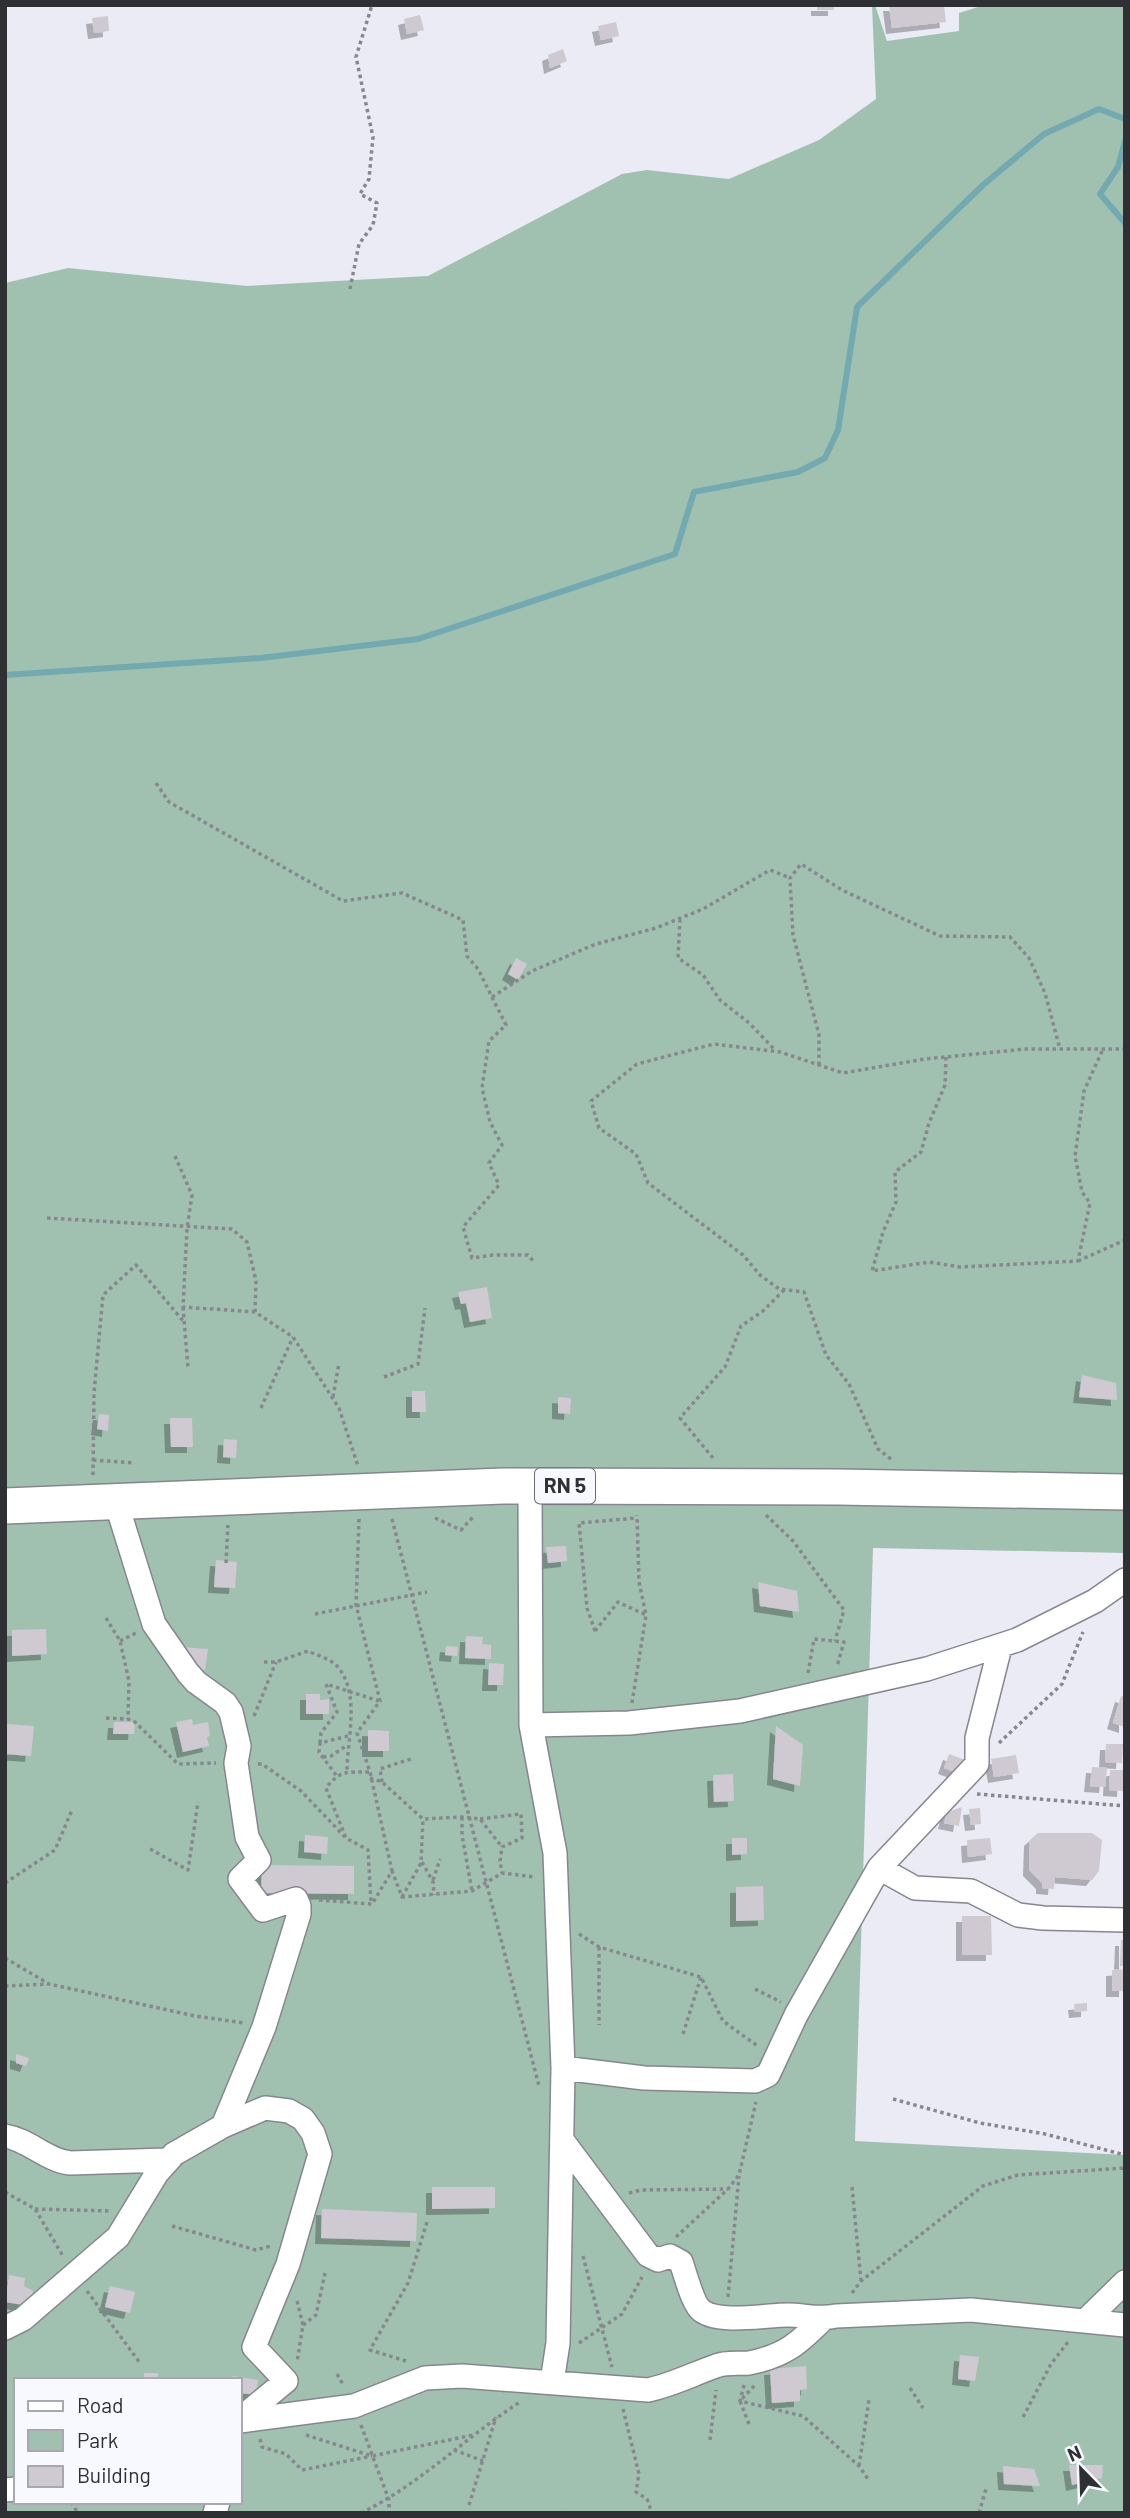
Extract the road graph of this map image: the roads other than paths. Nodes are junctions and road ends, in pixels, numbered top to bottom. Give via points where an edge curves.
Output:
1 (530, 1487) junction
2 (1125, 1492) edge
3 (104, 1502) junction
4 (5, 1506) edge
5 (1125, 1580) edge
6 (1000, 1647) junction
7 (531, 1725) junction
8 (879, 1868) junction
9 (1125, 1920) edge
10 (563, 2068) junction
11 (223, 2126) junction
12 (5, 2136) edge
13 (562, 2140) junction
14 (167, 2160) junction
15 (1125, 2283) edge
16 (830, 2317) junction
17 (1085, 2321) junction
18 (1125, 2325) edge
19 (5, 2328) edge
20 (552, 2382) junction
21 (246, 2420) edge

1 - 2 main road, RN 5 via 636,1502 737,1486
1 - 3 main road, RN 5
1 - 7 street
3 - 4 main road, RN 5
3 - 11 street via 154,1624 196,1682 231,1712 247,1837 259,1860 240,1879 263,1910 296,1899 299,1906 264,2027
5 - 6 street via 1095,1601
6 - 7 street via 927,1669 740,1711 629,1723
6 - 8 street via 977,1738 977,1764
7 - 10 street via 555,1853
8 - 9 street via 915,1888 971,1891 1018,1916
8 - 10 street via 762,2080 644,2078
10 - 13 street
11 - 14 street
11 - 21 street via 265,2108 289,2110 313,2133 320,2154 288,2264 254,2347 286,2381
12 - 14 street via 70,2164
13 - 16 street via 653,2258 670,2256 681,2262 701,2311 731,2318
13 - 20 street via 558,2343
14 - 19 street via 113,2242 23,2319
15 - 17 street
16 - 17 street via 971,2310
16 - 20 street via 786,2351 749,2362 720,2364 663,2387 648,2390
17 - 18 street
20 - 21 street via 425,2378 354,2406

